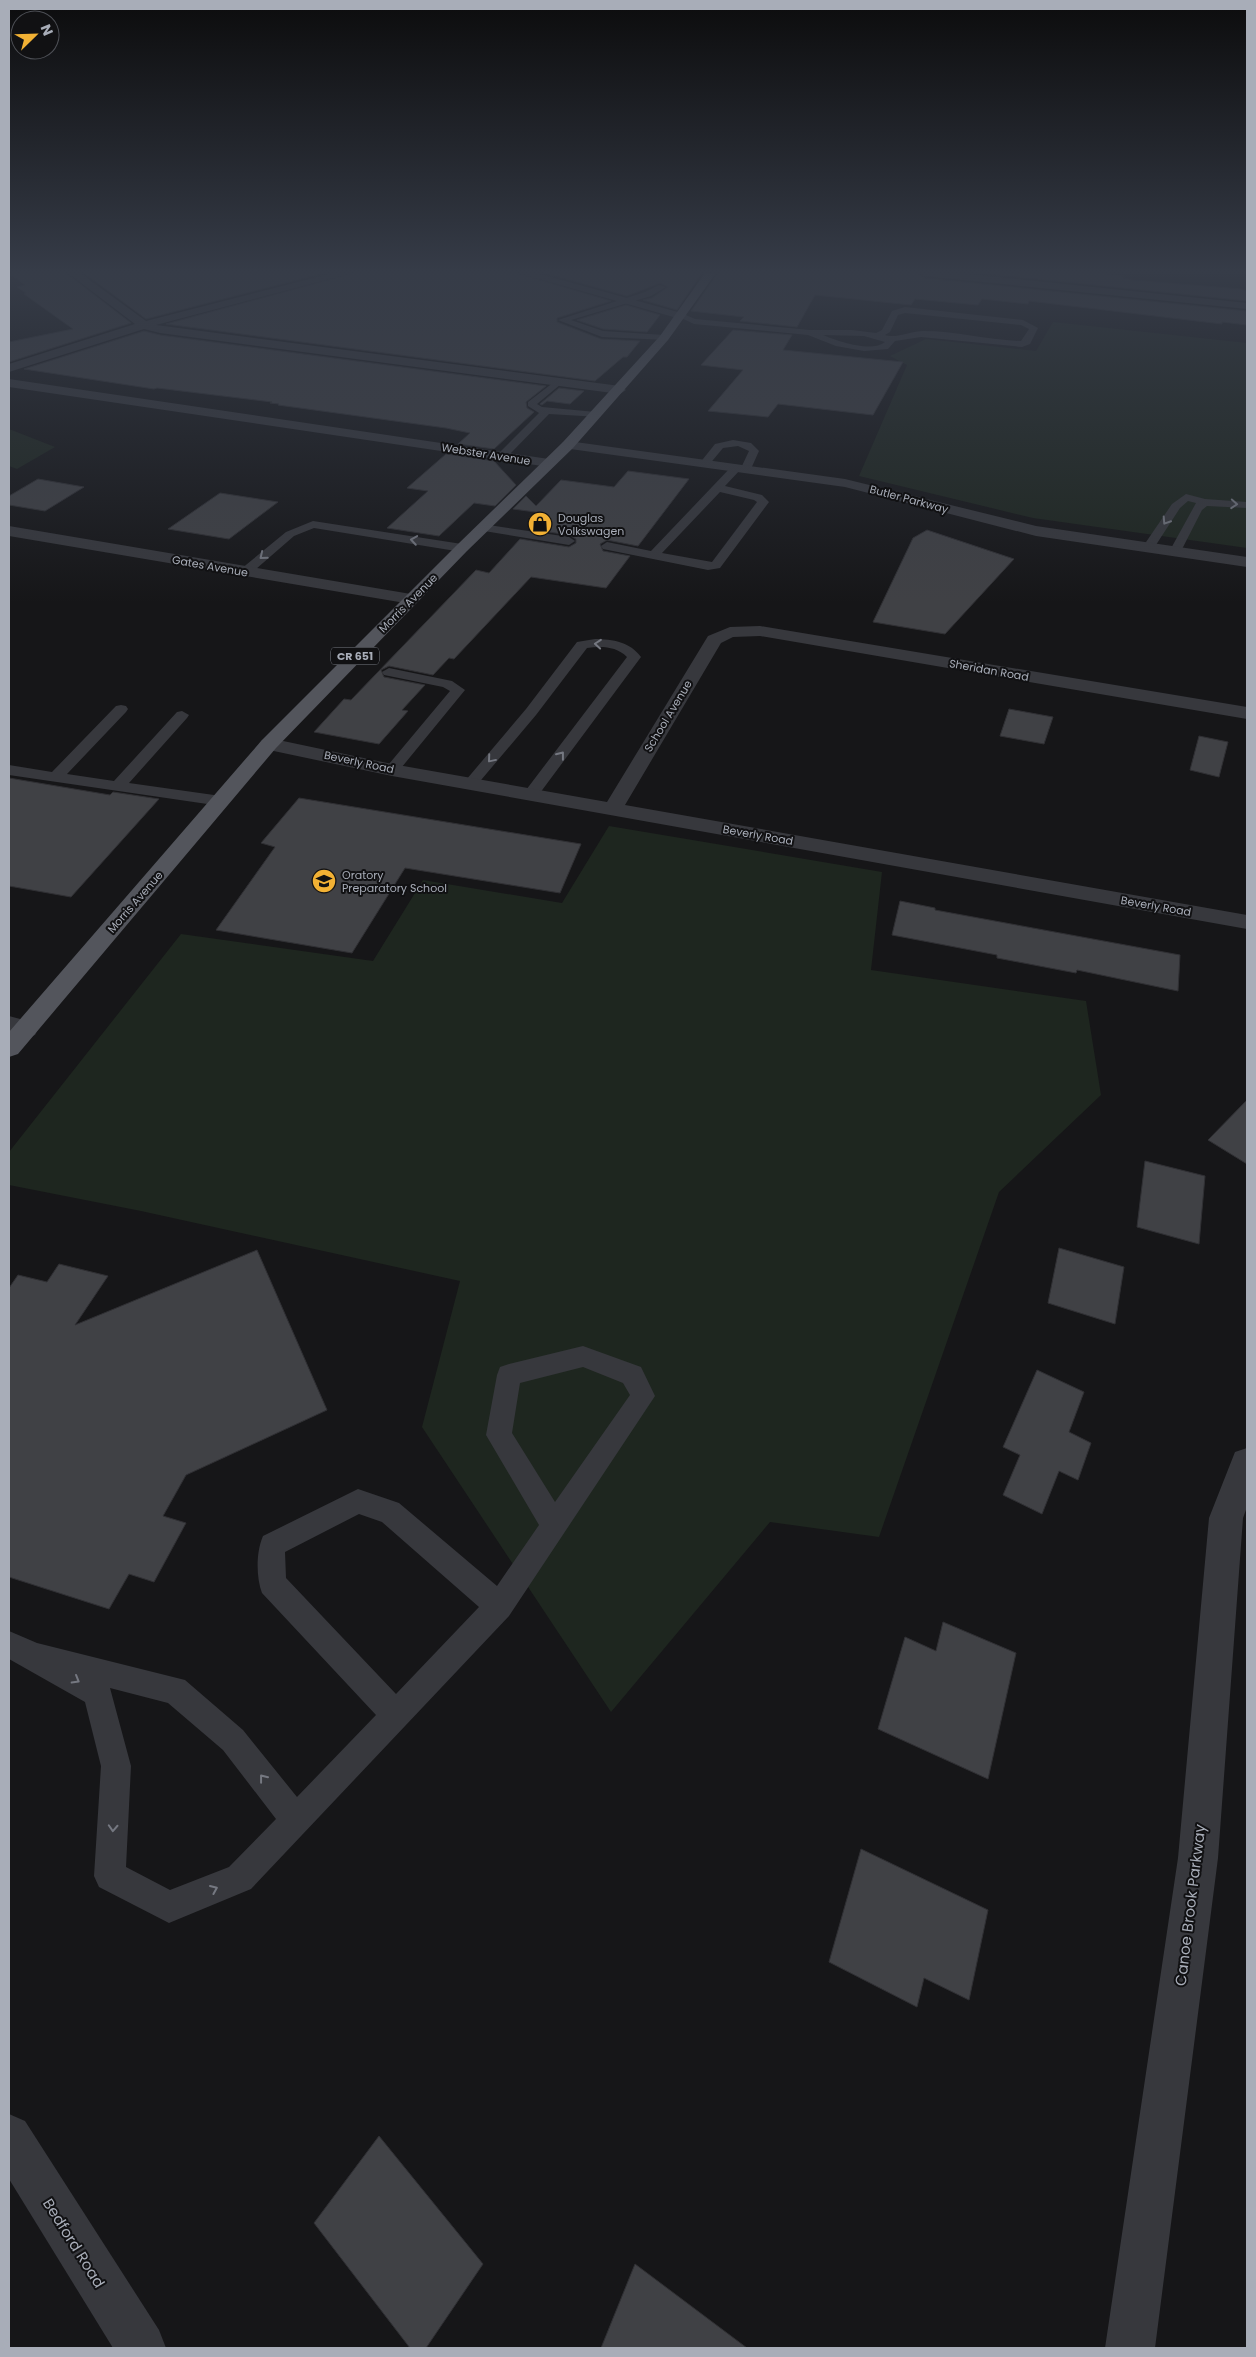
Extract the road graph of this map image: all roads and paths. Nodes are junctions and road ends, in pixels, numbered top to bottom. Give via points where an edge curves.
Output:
1 (9, 383) edge
2 (557, 383) edge
3 (566, 383) edge
4 (626, 383) edge
5 (620, 390) junction
6 (547, 410) junction
7 (596, 415) junction
8 (568, 445) junction
9 (502, 456) junction
10 (549, 463) junction
11 (704, 464) junction
12 (741, 468) junction
13 (717, 488) junction
14 (1204, 502) junction
15 (1247, 505) edge
16 (482, 528) junction
17 (9, 531) edge
18 (569, 541) dead end
19 (607, 546) dead end
20 (462, 548) junction
21 (1148, 548) junction
22 (1175, 552) junction
23 (654, 555) junction
24 (1247, 562) edge
25 (245, 572) junction
26 (411, 599) junction
27 (730, 632) joint
28 (389, 672) dead end
29 (121, 709) dead end
30 (1247, 713) edge
31 (182, 715) dead end
32 (269, 744) junction
33 (9, 770) edge
34 (392, 770) junction
35 (54, 778) junction
36 (471, 783) junction
37 (117, 786) junction
38 (531, 794) junction
39 (221, 801) junction
40 (613, 808) junction
41 (1247, 922) edge
42 (17, 1026) edge
43 (9, 1048) edge
44 (1247, 1463) edge
45 (554, 1525) junction
46 (499, 1606) junction
47 (21, 1650) edge
48 (396, 1715) junction
49 (296, 1820) junction
50 (9, 2137) edge
51 (141, 2348) edge
52 (1130, 2348) edge

1 - 9 street, Webster Avenue
2 - 6 lane via 531,404 539,410
3 - 5 street
4 - 5 main road, Morris Avenue / CR 651
5 - 7 main road, Morris Avenue / CR 651
6 - 7 lane
6 - 9 lane
7 - 8 main road, Morris Avenue / CR 651
8 - 10 main road, Morris Avenue / CR 651
8 - 11 street, Butler Parkway
9 - 10 street, Webster Avenue
10 - 16 main road, Morris Avenue / CR 651
11 - 12 street, Butler Parkway
11 - 12 lane via 719,446 740,443 754,451
12 - 13 lane
12 - 21 street, Butler Parkway via 845,483 1036,531
13 - 23 lane
13 - 23 lane via 758,497 764,502 716,565
14 -> 15 lane
14 -> 21 lane via 1186,497 1176,506
14 - 22 lane via 1197,509
16 - 18 lane
16 - 20 main road, Morris Avenue / CR 651
17 - 25 street, Gates Avenue
19 - 23 lane
20 -> 25 lane via 313,524 290,534
20 - 26 main road, Morris Avenue / CR 651
21 - 22 street, Butler Parkway
22 - 24 street, Butler Parkway
25 - 26 street, Gates Avenue
26 - 32 main road, Morris Avenue / CR 651
27 - 30 street, Sheridan Road via 760,631
27 - 40 street, School Avenue via 714,640
28 - 34 lane via 447,684 458,690
29 - 35 lane
31 - 37 lane
32 - 34 street, Beverly Road
32 - 39 main road, Morris Avenue / CR 651
33 - 35 lane
34 - 36 street, Beverly Road
35 - 37 lane
36 - 38 street, Beverly Road
38 -> 36 lane via 634,657 626,649 615,645 582,645
37 - 39 lane
38 - 40 street, Beverly Road
39 - 42 main road, Morris Avenue / CR 651
40 - 41 street, Beverly Road
42 - 43 main road, Morris Avenue / CR 651
44 - 52 street, Canoe Brook Parkway via 1226,1518 1198,1858
45 - 45 lane via 643,1396 632,1375 584,1356 509,1376 507,1384 499,1435
45 - 46 lane
46 - 48 lane
46 - 48 lane via 390,1512 358,1501 272,1545 272,1583
49 -> 47 lane via 233,1740 175,1690
47 -> 49 lane via 97,1693 116,1766 110,1876 169,1907 240,1878
48 - 49 lane
50 - 51 street, Bedford Road

